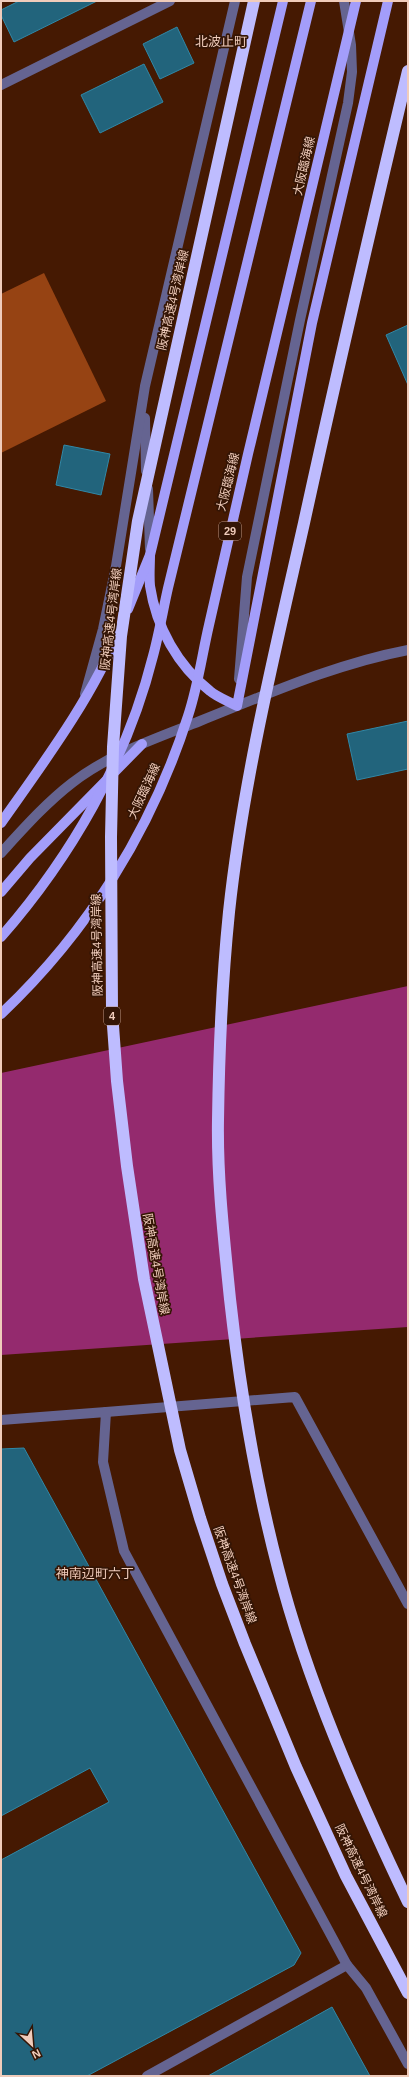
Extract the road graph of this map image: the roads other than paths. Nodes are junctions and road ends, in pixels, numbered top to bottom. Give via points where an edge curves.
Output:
1 (170, 1) edge
2 (235, 1) edge
3 (254, 1) edge
4 (283, 1) edge
5 (311, 1) edge
6 (344, 1) edge
7 (356, 1) edge
8 (388, 1) edge
9 (408, 72) edge
10 (1, 85) edge
11 (145, 386) junction
12 (150, 555) junction
13 (408, 650) edge
14 (85, 696) junction
15 (237, 706) junction
16 (142, 744) junction
17 (1, 823) edge
18 (1, 853) edge
19 (1, 892) edge
20 (1, 937) edge
21 (1, 1014) edge
22 (106, 1412) junction
23 (1, 1420) edge
24 (408, 1604) edge
25 (408, 1902) edge
26 (347, 1965) junction
27 (408, 1993) edge
28 (408, 2064) edge
29 (147, 2076) edge

1 - 10 street
2 - 11 street
3 - 27 highway, 阪神高速4号湾岸線 / 4, bridge via 138,521 121,636 113,747 111,845 112,1005 116,1074 145,1287 180,1450 200,1518 245,1644 296,1767 346,1876
4 - 12 main road
5 - 20 main road, bridge via 153,657 131,724 103,788 68,850 26,908
6 - 15 street via 351,45 352,72 348,103 247,577
7 - 21 main road, 大阪臨海線 / 29, bridge via 230,529 189,713 176,752 155,802 108,886 50,964
8 - 15 main road via 312,323
9 - 25 highway, bridge via 345,336 262,712 238,846 230,911 224,978 218,1124 220,1197 239,1378 278,1571 310,1671 362,1802
11 - 12 street
11 - 14 street via 116,566
12 - 14 main road via 114,644
12 - 15 main road via 150,585 157,617 171,646 188,670 210,692
13 - 15 street via 333,670
14 - 17 main road via 50,754
15 - 16 street
16 - 18 street via 98,765 72,783
16 - 19 main road via 30,858
22 - 23 street
22 - 24 street via 295,1397
22 - 26 street via 102,1462 124,1551
26 - 28 street via 366,1988
26 - 29 street

